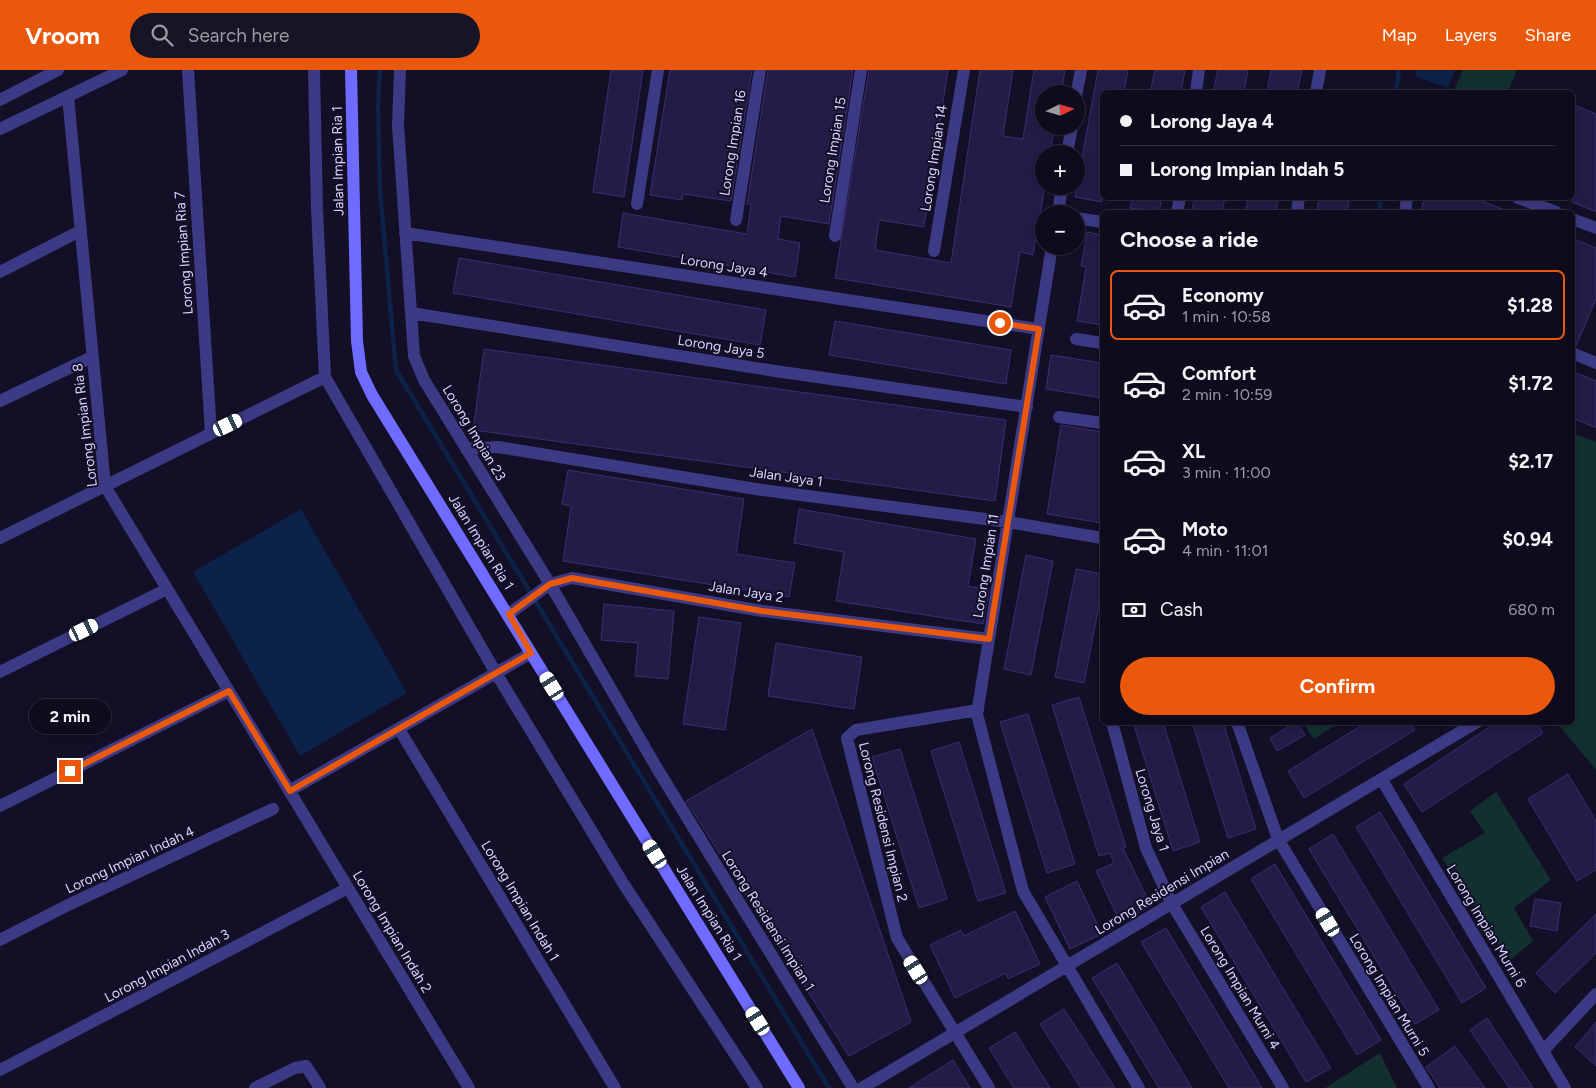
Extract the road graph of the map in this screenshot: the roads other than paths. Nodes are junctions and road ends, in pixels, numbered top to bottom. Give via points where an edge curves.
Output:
1 (58, 70) edge
2 (122, 70) edge
3 (188, 70) edge
4 (314, 70) edge
5 (351, 70) edge
6 (400, 70) edge
7 (658, 70) edge
8 (760, 70) edge
9 (861, 70) edge
10 (964, 70) edge
11 (1081, 70) edge
12 (1199, 70) edge
13 (1320, 70) edge
14 (35, 75) edge
15 (1078, 85) edge
16 (1196, 90) edge
17 (1316, 90) edge
18 (68, 96) junction
19 (0, 100) edge
20 (0, 129) edge
21 (1523, 200) edge
22 (637, 204) dead end
23 (1551, 210) edge
24 (1085, 219) edge
25 (736, 220) dead end
26 (1575, 220) edge
27 (1100, 222) edge
28 (1596, 228) edge
29 (80, 231) junction
30 (405, 233) junction
31 (835, 236) dead end
32 (934, 252) dead end
33 (1051, 255) edge
34 (0, 272) edge
35 (410, 313) junction
36 (1039, 329) junction
37 (1076, 339) dead end
38 (1100, 343) edge
39 (1575, 354) edge
40 (92, 357) junction
41 (1596, 363) edge
42 (325, 377) junction
43 (0, 401) edge
44 (1027, 407) junction
45 (1059, 417) dead end
46 (1100, 423) edge
47 (211, 433) junction
48 (466, 449) junction
49 (105, 486) junction
50 (1008, 522) junction
51 (0, 538) edge
52 (1100, 538) edge
53 (550, 584) junction
54 (167, 589) junction
55 (509, 614) junction
56 (989, 639) junction
57 (531, 653) junction
58 (0, 672) edge
59 (496, 673) junction
60 (229, 691) junction
61 (978, 710) junction
62 (1113, 725) edge
63 (1238, 725) edge
64 (1472, 725) edge
65 (399, 729) junction
66 (658, 770) joint
67 (1382, 780) junction
68 (290, 791) junction
69 (0, 806) edge
70 (274, 809) dead end
71 (1278, 840) junction
72 (348, 888) junction
73 (1172, 904) junction
74 (0, 940) edge
75 (1066, 965) junction
76 (1596, 994) edge
77 (955, 1032) junction
78 (1543, 1050) junction
79 (0, 1070) edge
80 (255, 1088) edge
81 (320, 1088) edge
82 (469, 1088) edge
83 (615, 1088) edge
84 (758, 1088) edge
85 (799, 1088) edge
86 (853, 1088) edge
87 (862, 1088) edge
88 (989, 1088) edge
89 (1139, 1088) edge
90 (1284, 1088) edge
91 (1429, 1088) edge
92 (1565, 1088) edge

1 - 14 street
2 - 18 street
3 - 47 street, Lorong Impian Ria 7
4 - 42 street, Jalan Impian Ria 1
5 - 55 street, Jalan Impian Ria 1 via 357,341 361,372 372,395
6 - 30 street, Lorong Impian 23 via 398,125
7 - 22 street
8 - 25 street, Lorong Impian 16
9 - 31 street, Lorong Impian 15
10 - 32 street, Lorong Impian 14
11 - 15 street
12 - 16 street
13 - 17 street
14 - 19 street
18 - 20 street
18 - 29 street, Lorong Impian Ria 8
21 - 23 street
24 - 27 street
26 - 28 street
29 - 34 street
29 - 40 street, Lorong Impian Ria 8
30 - 35 street, Lorong Impian 23
30 - 36 street, Lorong Jaya 4
33 - 36 street, Lorong Impian 11
35 - 44 street, Lorong Jaya 5
35 - 48 street, Lorong Impian 23 via 414,356 424,380
36 - 44 street, Lorong Impian 11
37 - 38 street
39 - 41 street
40 - 43 street
40 - 49 street, Lorong Impian Ria 8
42 - 47 street
42 - 59 street, Jalan Impian Ria 1
44 - 50 street, Lorong Impian 11
45 - 46 street
47 - 49 street
48 - 50 street, Jalan Jaya 1 via 498,447 762,490
48 - 53 street, Lorong Impian 23
49 - 51 street
49 - 54 street, Lorong Impian Ria 8
50 - 52 street, Jalan Jaya 1
50 - 56 street, Lorong Impian 11
53 - 55 street, Jalan Jaya 2
53 - 56 street, Jalan Jaya 2 via 572,578 762,611
53 - 66 street, Lorong Impian 23
54 - 58 street
54 - 60 street, Lorong Impian Ria 8
55 - 57 street, Jalan Impian Ria 1
56 - 61 street, Lorong Impian 11
57 - 59 street
57 - 85 street, Jalan Impian Ria 1
59 - 65 street
59 - 84 street, Jalan Impian Ria 1 via 623,883
60 - 68 street, Lorong Impian Ria 8
60 - 69 street
61 - 75 street, Lorong Impian 11 via 1023,891
61 - 77 street, Lorong Residensi Impian 2 via 856,730 847,738 897,938
62 - 73 street, Lorong Jaya 1 via 1146,848
63 - 71 street, Lorong Impian Murni 5
64 - 67 street, Lorong Residensi Impian
65 - 68 street
65 - 83 street, Lorong Impian Indah 1
66 - 86 street, Lorong Residensi Impian 1
67 - 71 street, Lorong Residensi Impian
67 - 78 street, Lorong Impian Murni 6
68 - 72 street, Lorong Impian Indah 2
70 - 74 street, Lorong Impian Indah 4
71 - 73 street, Lorong Residensi Impian
71 - 91 street, Lorong Impian Murni 5
72 - 79 street, Lorong Impian Indah 3
72 - 82 street, Lorong Impian Indah 2
73 - 75 street, Lorong Residensi Impian
73 - 90 street, Lorong Impian Murni 4
75 - 77 street, Lorong Residensi Impian
75 - 89 street, Lorong Impian 11
76 - 78 street
77 - 87 street, Lorong Residensi Impian
77 - 88 street
78 - 92 street, Lorong Impian Murni 6
80 - 81 street via 295,1068 306,1066

